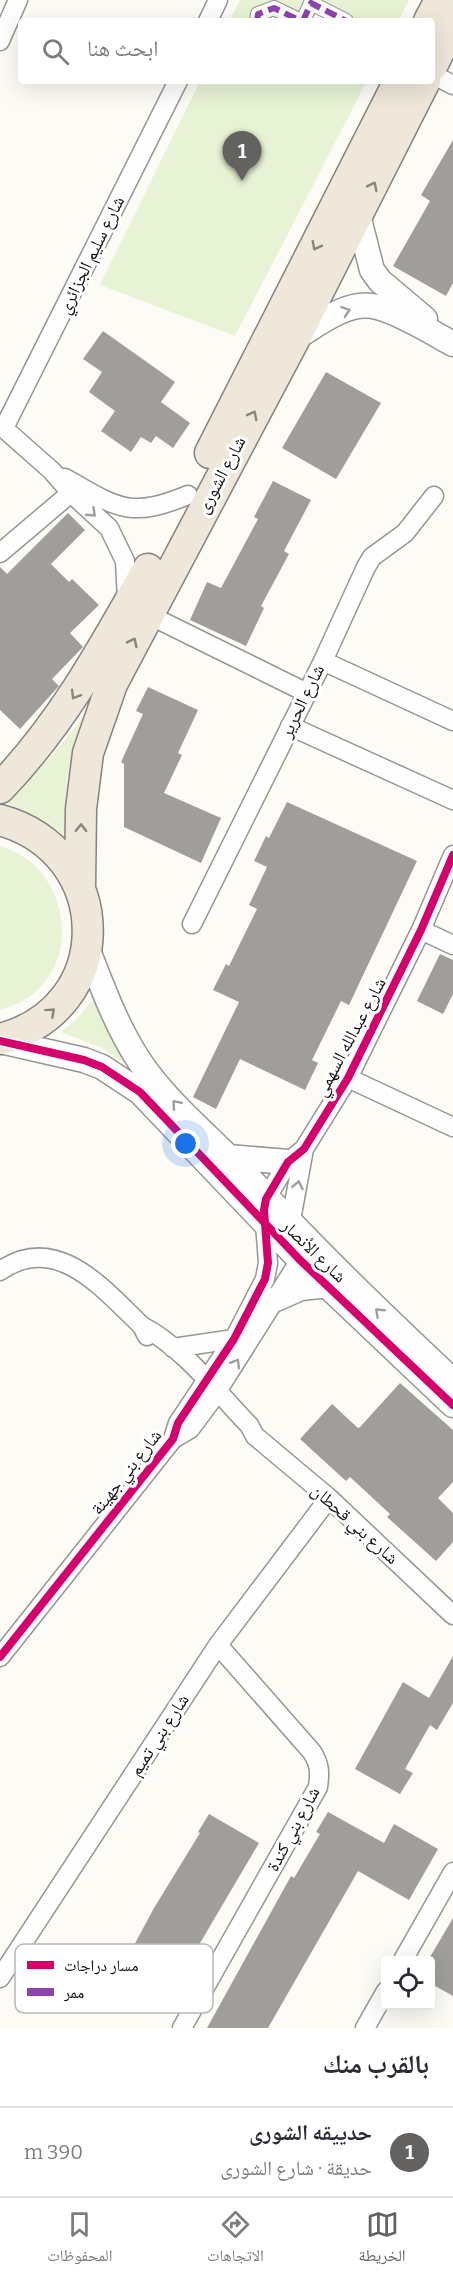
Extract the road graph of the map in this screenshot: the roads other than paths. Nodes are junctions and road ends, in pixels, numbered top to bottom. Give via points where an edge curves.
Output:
1 (218, 0) edge
2 (440, 0) edge
3 (15, 1) edge
4 (209, 18) edge
5 (257, 18) edge
6 (296, 18) edge
7 (304, 18) edge
8 (340, 18) edge
9 (431, 18) edge
10 (453, 23) edge
11 (0, 41) edge
12 (435, 60) edge
13 (435, 75) edge
14 (176, 84) edge
15 (397, 84) edge
16 (424, 84) edge
17 (453, 84) edge
18 (358, 215) junction
19 (453, 333) edge
20 (295, 338) junction
21 (453, 344) edge
22 (2, 427) edge
23 (75, 490) junction
24 (188, 495) junction
25 (434, 496) dead end
26 (1, 549) edge
27 (137, 609) junction
28 (323, 661) junction
29 (307, 693) junction
30 (453, 721) edge
31 (290, 726) junction
32 (0, 788) edge
33 (453, 800) edge
34 (0, 820) edge
35 (453, 855) edge
36 (80, 886) junction
37 (192, 924) dead end
38 (421, 930) junction
39 (453, 945) edge
40 (87, 948) junction
41 (0, 1040) edge
42 (348, 1078) junction
43 (453, 1127) edge
44 (296, 1156) junction
45 (228, 1158) junction
46 (266, 1198) junction
47 (291, 1221) junction
48 (265, 1224) junction
49 (300, 1260) junction
50 (0, 1271) edge
51 (328, 1286) junction
52 (276, 1299) junction
53 (142, 1326) junction
54 (234, 1339) junction
55 (404, 1346) junction
56 (173, 1348) junction
57 (453, 1381) edge
58 (209, 1391) junction
59 (453, 1405) edge
60 (329, 1498) junction
61 (453, 1615) edge
62 (218, 1645) junction
63 (0, 1657) edge
64 (453, 1872) edge
65 (15, 1944) edge
66 (15, 1945) edge
67 (405, 1956) edge
68 (6, 1958) edge
69 (213, 1973) edge
70 (0, 1978) edge
71 (381, 2000) edge
72 (190, 2013) edge
73 (182, 2028) edge
74 (365, 2028) edge

1 - 4 street
2 - 9 main road
3 - 11 street
5 - 6 street via 258,14 274,8
7 - 8 street via 311,3
10 - 12 main road
13 - 17 street
14 - 22 street, شارع سليم الجزائري
15 -> 24 main road, شارع الشورى
18 -> 16 main road, شارع الشورى
18 - 19 street via 366,255 380,281 420,316
18 - 20 main road, شارع الشورى
20 -> 21 street via 339,312 373,306
27 -> 20 main road, شارع الشورى
22 - 23 street
23 - 24 street via 135,510
23 - 26 street
23 -> 27 street via 109,528 117,543
24 - 27 main road, شارع الشورى
25 - 28 street, شارع الحرير via 405,532 372,557
27 - 29 street
27 -> 32 main road, شارع الشورى via 38,748
36 -> 27 main road, شارع الشورى via 81,809 88,753
28 - 29 street, شارع الحرير
28 - 30 street
29 - 31 street, شارع الحرير
31 - 33 street
31 - 37 street, شارع الحرير
34 - 36 main road via 42,839 66,863
35 - 38 street, شارع عبدالله السهمي
36 - 40 main road via 88,917
38 - 39 street
38 - 42 street, شارع عبدالله السهمي
41 -> 40 main road via 26,1030 54,1010 74,983
45 -> 40 street, شارع الأنصار via 139,1061 111,1010
41 - 48 street, شارع الأنصار via 84,1060 119,1077 140,1092
42 - 43 street
42 - 44 street, شارع عبدالله السهمي
44 - 45 street
44 - 46 street, شارع عبدالله السهمي
47 -> 44 street, شارع عبدالله السهمي
45 - 46 street, شارع الأنصار
46 - 47 street, شارع الأنصار
46 - 48 street, شارع عبدالله السهمي
47 - 49 street, شارع عبدالله السهمي
55 -> 47 street, شارع الأنصار
48 - 49 street, شارع الأنصار
48 - 54 street, شارع بني جهينة via 265,1279
49 - 51 street, شارع الأنصار
49 - 52 street, شارع بني جهينة
50 - 53 street via 30,1258 51,1258 70,1264 91,1278
51 - 52 street via 301,1288
51 - 55 street, شارع الأنصار
58 -> 52 street, شارع بني جهينة
53 - 56 street
53 - 58 street via 151,1343
54 - 56 street
54 - 58 street, شارع بني جهينة
55 - 57 street, شارع الأنصار
55 - 59 street, شارع الأنصار
56 - 58 street
58 - 60 street, شارع بني قحطان via 243,1433 255,1436
58 - 63 street, شارع بني جهينة via 178,1423 173,1439
60 - 61 street, شارع بني قحطان
60 - 62 street, شارع بني تميم
62 - 65 street, شارع بني تميم
62 - 69 street, شارع بني كندة via 312,1752 320,1764 320,1774 318,1787
64 - 67 street
66 - 68 street, شارع بني تميم
68 - 70 street, شارع بني تميم
71 - 74 street
72 - 73 street, شارع بني كندة

